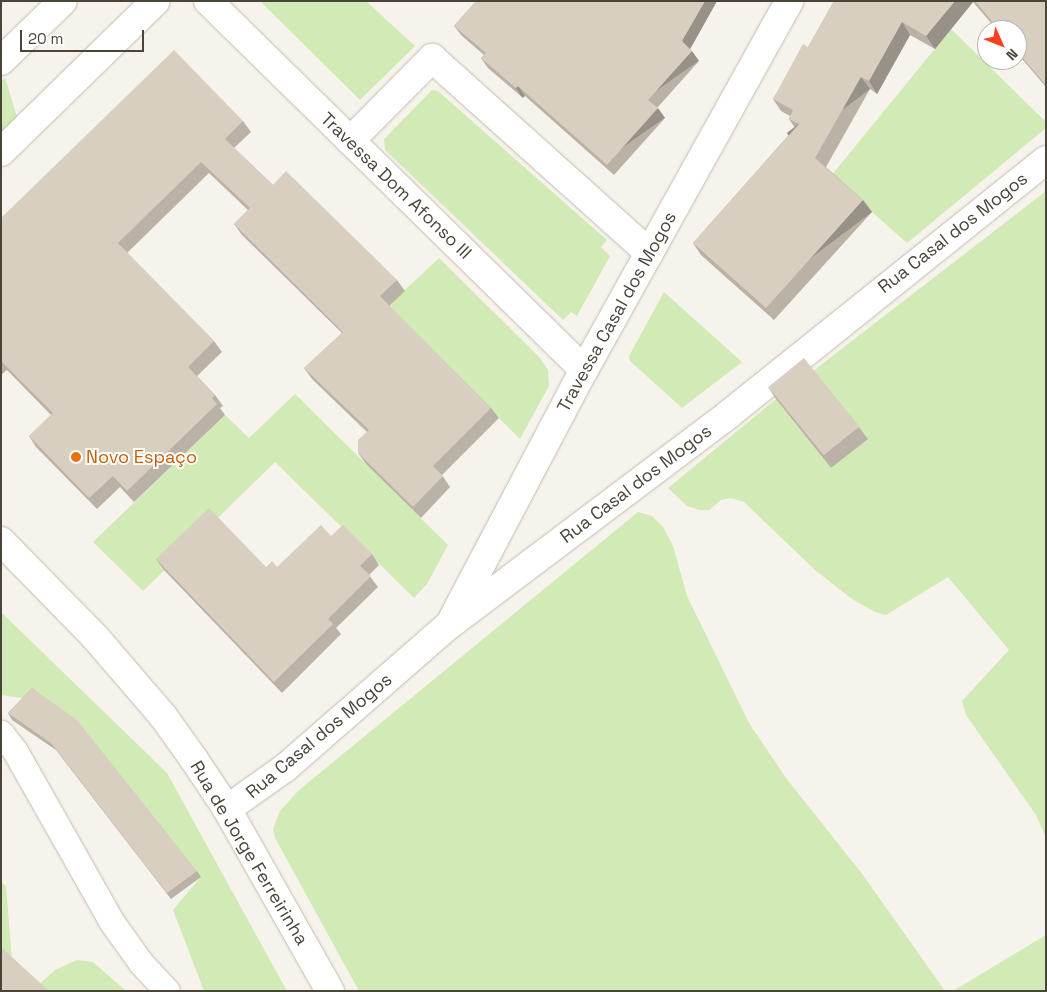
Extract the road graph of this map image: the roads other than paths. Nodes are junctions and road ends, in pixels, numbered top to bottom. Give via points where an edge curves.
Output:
1 (63, 1) edge
2 (156, 1) edge
3 (208, 1) edge
4 (789, 1) edge
5 (1, 61) edge
6 (350, 141) junction
7 (1, 152) edge
8 (1046, 160) edge
9 (649, 253) junction
10 (584, 370) junction
11 (1, 541) edge
12 (448, 626) junction
13 (1, 733) edge
14 (227, 809) junction
15 (168, 991) edge
16 (330, 991) edge

1 - 5 street
2 - 7 street
3 - 6 street, Travessa Dom Afonso III
4 - 9 street, Travessa Casal dos Mogos
6 - 9 street via 432,58
6 - 10 street, Travessa Dom Afonso III
8 - 12 street, Rua Casal dos Mogos via 729,414
9 - 10 street, Travessa Casal dos Mogos
10 - 12 street, Travessa Casal dos Mogos
11 - 14 street, Rua de Jorge Ferreirinha via 163,716
12 - 14 street, Rua Casal dos Mogos via 285,768
13 - 15 lane via 16,751 111,921 141,963
14 - 16 street, Rua de Jorge Ferreirinha

